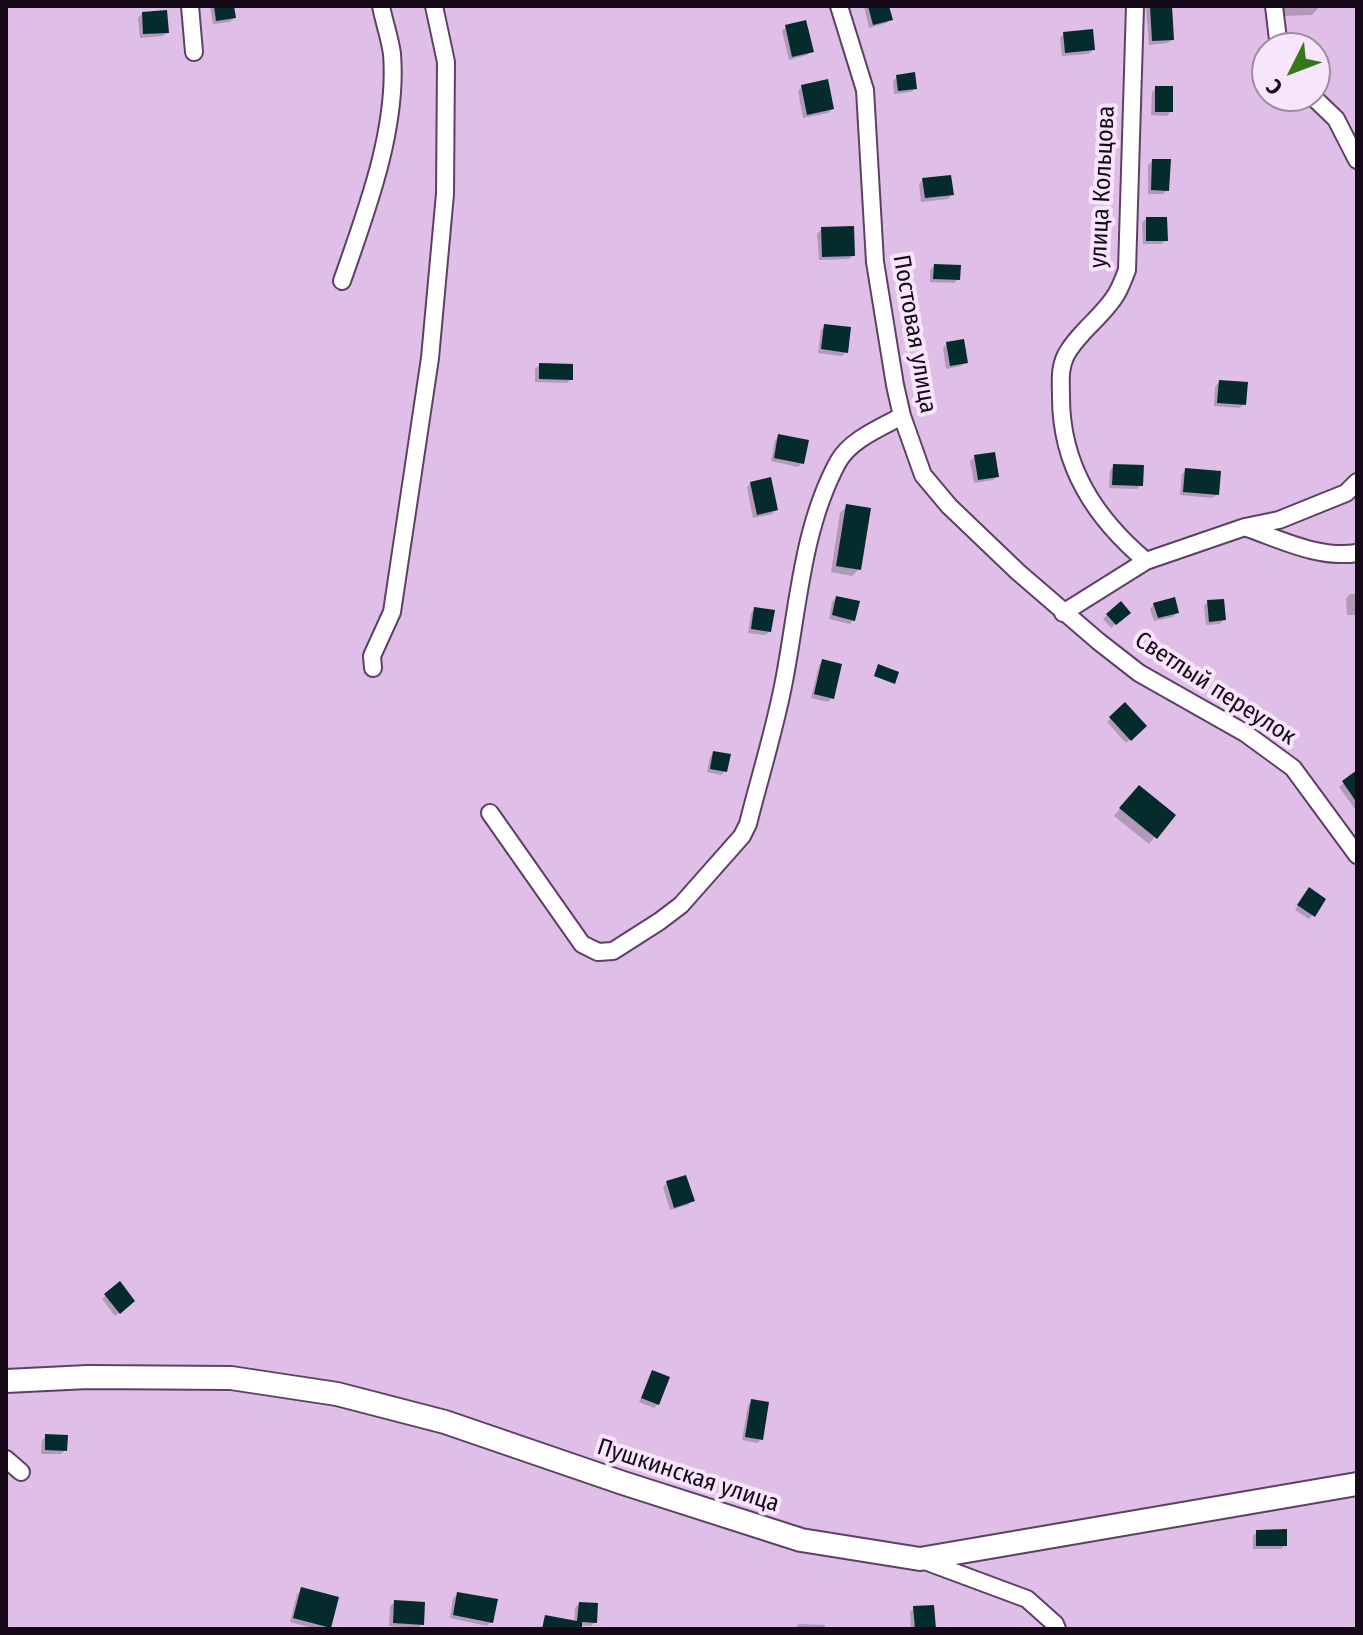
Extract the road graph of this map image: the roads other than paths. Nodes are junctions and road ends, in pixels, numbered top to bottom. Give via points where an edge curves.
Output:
1 (190, 6) edge
2 (381, 6) edge
3 (434, 6) edge
4 (839, 6) edge
5 (1135, 6) edge
6 (1274, 6) edge
7 (1277, 32) edge
8 (194, 52) dead end
9 (1329, 112) edge
10 (1357, 160) edge
11 (342, 281) dead end
12 (902, 416) junction
13 (1357, 482) edge
14 (1245, 527) junction
15 (1357, 553) edge
16 (1146, 561) junction
17 (1063, 613) junction
18 (373, 668) dead end
19 (490, 813) dead end
20 (1357, 855) edge
21 (6, 1381) edge
22 (6, 1459) edge
23 (21, 1472) dead end
24 (1357, 1484) edge
25 (920, 1559) junction
26 (1057, 1629) edge

1 - 8 street
2 - 11 street via 392,53 391,108
3 - 18 street via 446,62 445,194 430,358 392,612 372,656
4 - 12 street, Постовая улица via 865,90 875,262
5 - 16 street, улица Кольцова via 1127,270 1117,295 1076,338 1060,369 1069,460 1082,490
6 - 7 street
9 - 10 street
12 - 17 street, Постовая улица via 923,475
12 - 19 street via 838,461 813,522 784,684 748,824 681,905 613,951 598,952 582,944
13 - 14 street via 1346,493 1279,520
14 - 15 street via 1318,552
14 - 16 street
16 - 17 street
17 - 20 street, Светлый переулок via 1139,673 1245,733 1293,768
21 - 25 main road, Пушкинская улица via 231,1378 337,1394 445,1422 801,1540
22 - 23 street
24 - 25 main road, Пушкинская улица
25 - 26 street via 1027,1599

